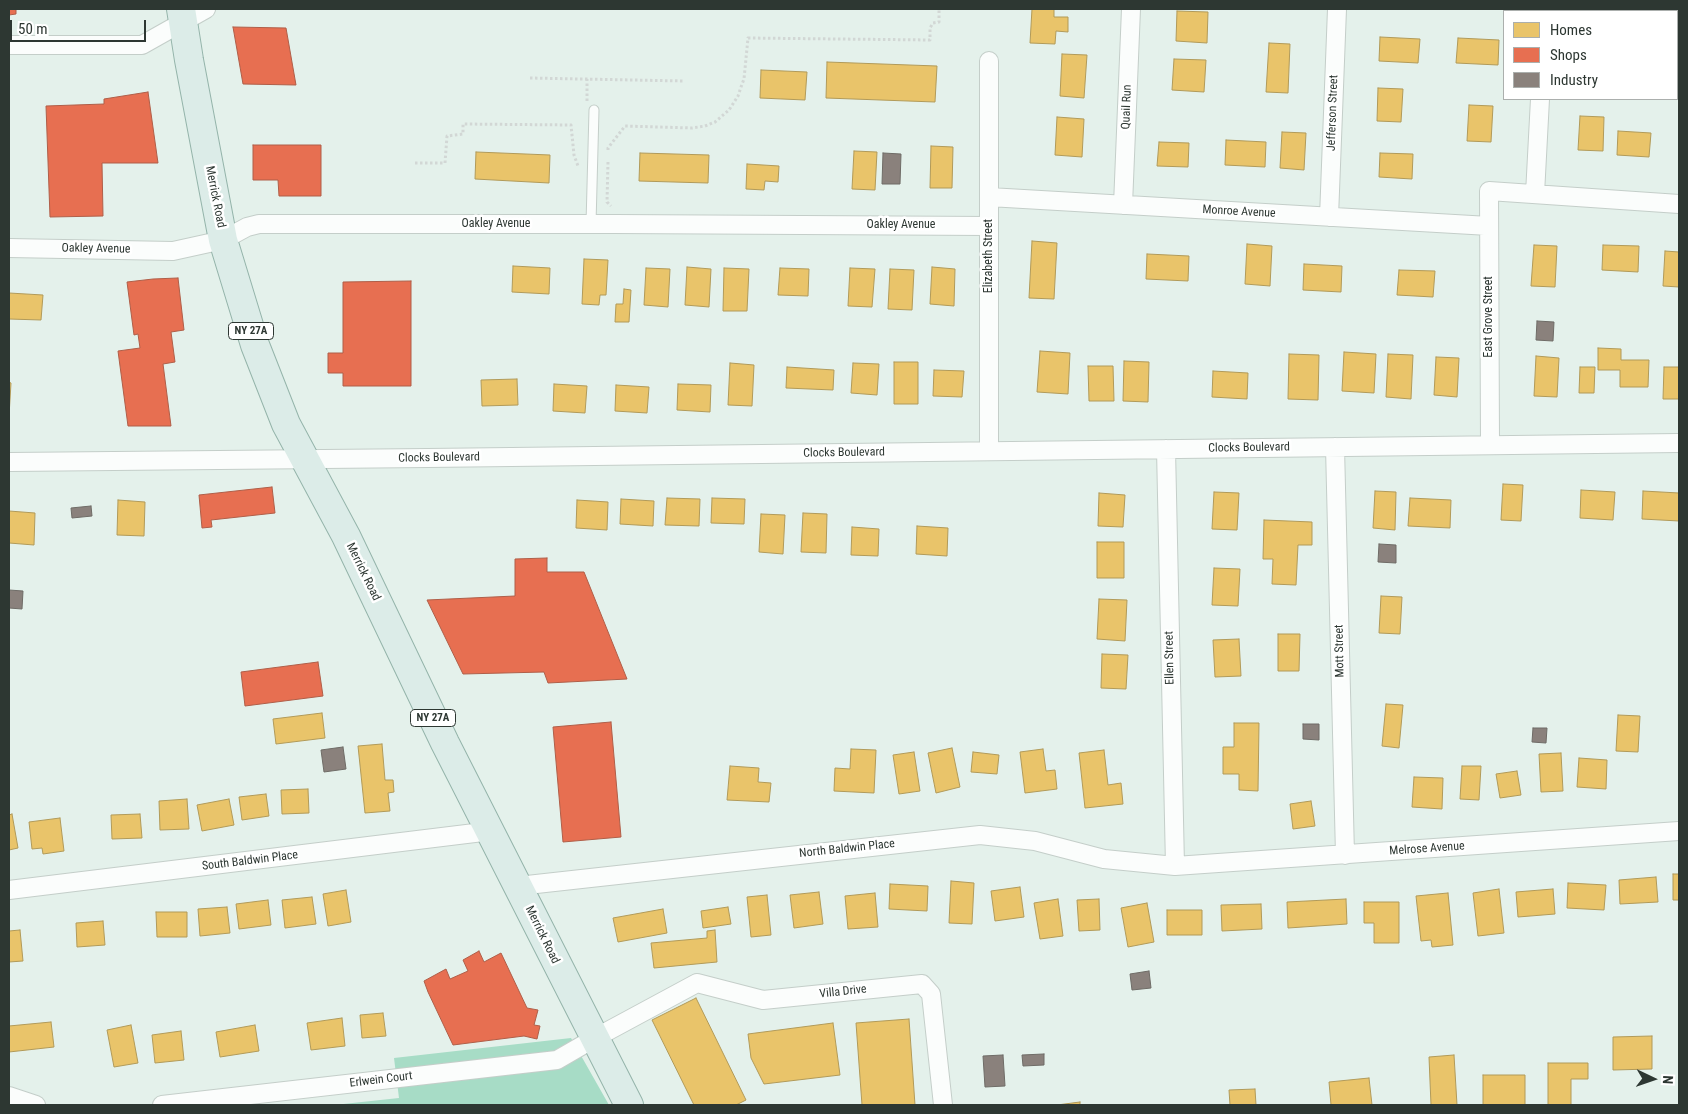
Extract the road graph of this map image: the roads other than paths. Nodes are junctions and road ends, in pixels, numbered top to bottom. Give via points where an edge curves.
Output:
1 (1130, 9) edge
2 (1337, 9) edge
3 (190, 13) edge
4 (9, 45) edge
5 (989, 61) dead end
6 (1540, 100) edge
7 (594, 110) dead end
8 (1535, 194) junction
9 (989, 198) junction
10 (1679, 204) edge
11 (1122, 205) junction
12 (1329, 217) junction
13 (591, 224) junction
14 (989, 226) junction
15 (1489, 226) junction
16 (223, 240) junction
17 (9, 248) edge
18 (1679, 443) edge
19 (1490, 444) junction
20 (1335, 447) junction
21 (1166, 449) junction
22 (989, 451) junction
23 (304, 459) junction
24 (9, 462) edge
25 (491, 831) junction
26 (1679, 831) edge
27 (1346, 855) junction
28 (1174, 866) junction
29 (518, 886) junction
30 (9, 890) edge
31 (595, 1038) junction
32 (9, 1096) edge
33 (36, 1105) edge
34 (162, 1105) edge
35 (629, 1105) edge
36 (944, 1105) edge

1 - 11 street, Quail Run
2 - 12 street, Jefferson Street
3 - 4 street via 142,45
3 - 16 main road, Merrick Road / NY 27A
5 - 9 street, Elizabeth Street
6 - 8 street
7 - 13 lane
8 - 10 street
8 - 15 street, East Grove Street via 1489,190
9 - 11 street, Monroe Avenue
9 - 14 street, Elizabeth Street
11 - 12 street, Monroe Avenue
12 - 15 street, Monroe Avenue
13 - 14 street, Oakley Avenue
13 - 16 street, Oakley Avenue via 259,224
14 - 22 street, Elizabeth Street
15 - 19 street, East Grove Street
16 - 17 street, Oakley Avenue via 173,251
16 - 23 main road, Merrick Road / NY 27A via 255,345 286,424
18 - 19 street, Clocks Boulevard
19 - 20 street, Clocks Boulevard
20 - 21 street, Clocks Boulevard
20 - 27 street, Mott Street
21 - 22 street, Clocks Boulevard
21 - 28 street, Ellen Street
22 - 23 street, Clocks Boulevard
23 - 24 street, Clocks Boulevard
23 - 25 main road, Merrick Road / NY 27A via 350,544
25 - 29 main road, Merrick Road / NY 27A
25 - 30 street, South Baldwin Place
26 - 27 street, Melrose Avenue
27 - 28 street, Melrose Avenue
28 - 29 street, North Baldwin Place via 1104,859 1035,842 980,835
29 - 31 main road, Merrick Road / NY 27A
31 - 34 street, Erlwein Court via 557,1060
31 - 35 main road, Merrick Road / NY 27A
31 - 36 street, Villa Drive via 697,983 763,1000 927,989
32 - 33 street

